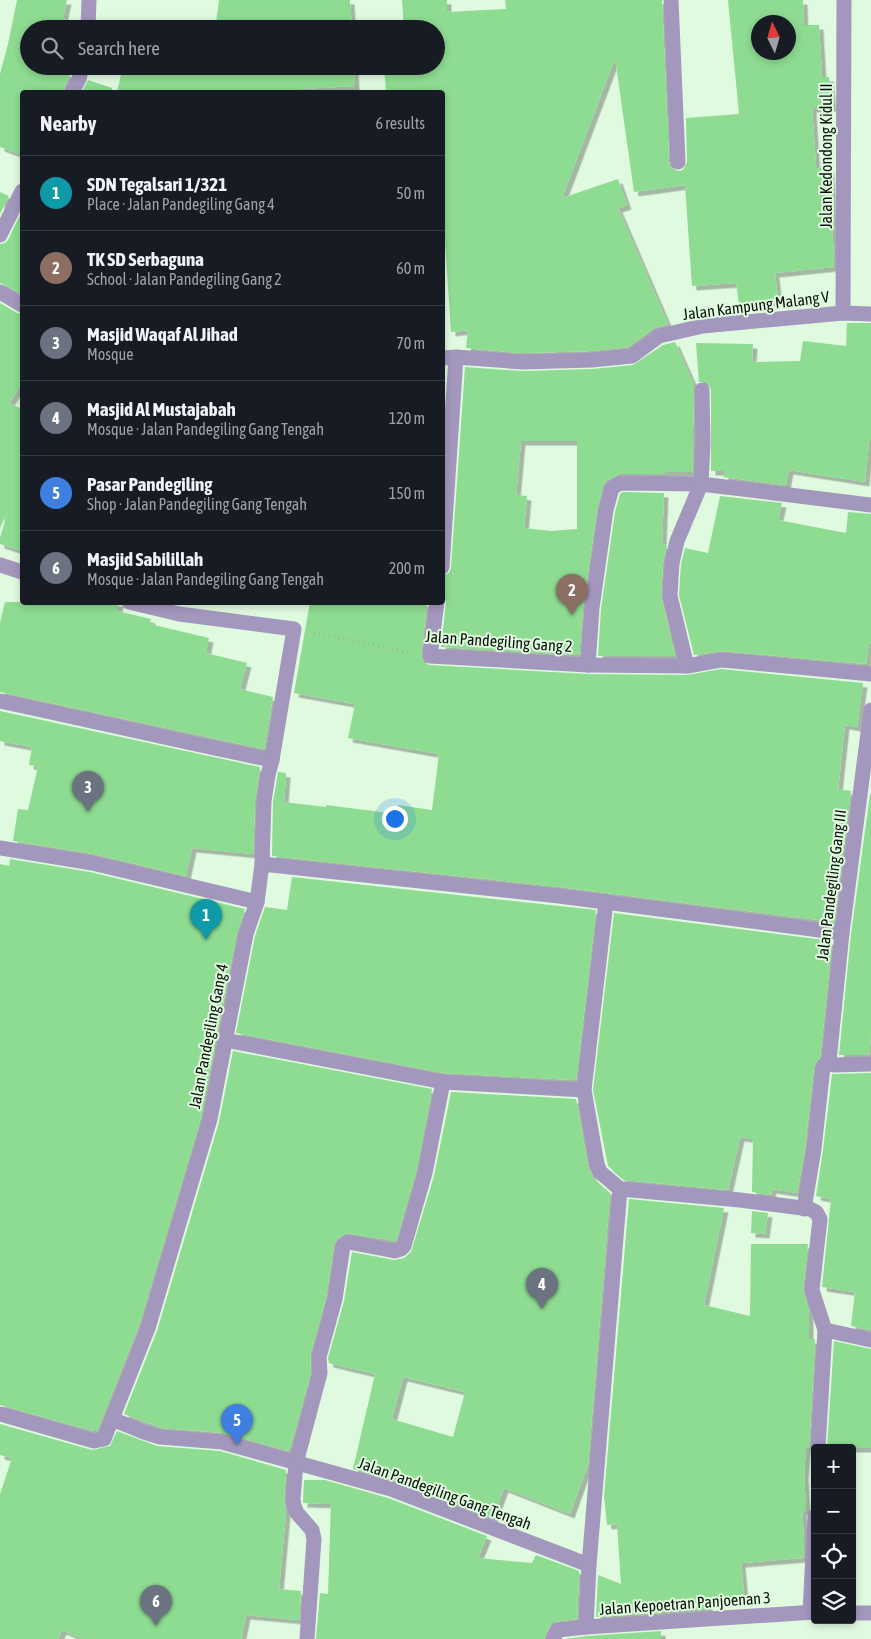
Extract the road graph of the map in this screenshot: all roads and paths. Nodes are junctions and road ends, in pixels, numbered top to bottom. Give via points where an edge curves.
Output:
1 (89, 0) edge
2 (671, 0) edge
3 (844, 0) edge
4 (88, 20) edge
5 (80, 75) edge
6 (73, 90) edge
7 (678, 162) dead end
8 (20, 195) edge
9 (0, 235) edge
10 (0, 292) edge
11 (20, 304) edge
12 (843, 313) junction
13 (871, 314) edge
14 (449, 358) edge
15 (702, 390) dead end
16 (445, 477) edge
17 (701, 484) junction
18 (871, 505) edge
19 (0, 565) edge
20 (20, 571) edge
21 (142, 605) edge
22 (438, 605) edge
23 (294, 629) junction
24 (430, 656) junction
25 (588, 665) junction
26 (687, 666) junction
27 (871, 674) edge
28 (0, 701) edge
29 (871, 710) edge
30 (272, 760) junction
31 (0, 848) edge
32 (262, 864) junction
33 (257, 902) junction
34 (606, 902) junction
35 (842, 933) junction
36 (225, 1040) junction
37 (830, 1062) junction
38 (871, 1064) edge
39 (443, 1082) junction
40 (584, 1090) junction
41 (620, 1189) junction
42 (804, 1209) junction
43 (824, 1330) junction
44 (871, 1340) edge
45 (0, 1414) edge
46 (112, 1419) junction
47 (818, 1444) edge
48 (296, 1463) junction
49 (814, 1534) edge
50 (590, 1565) junction
51 (813, 1579) edge
52 (811, 1612) edge
53 (856, 1613) edge
54 (871, 1613) edge
55 (586, 1627) junction
56 (556, 1635) edge
57 (307, 1639) edge

1 - 4 street
2 - 7 street
3 - 12 street, Jalan Kedondong Kidul II
5 - 6 street
8 - 9 street
10 - 11 street
12 - 13 street, Jalan Kampung Malang V
12 - 14 street, Jalan Kampung Malang V via 698,328 659,336 632,356 522,362
14 - 16 street
15 - 17 street
17 - 18 street
17 - 25 street via 620,483 612,488 592,608
17 - 26 street via 677,542 671,570 670,596
19 - 20 street
21 - 23 street via 179,614
22 - 24 street
23 - 24 path, Jalan Pandegiling Gang 2
23 - 30 street, Jalan Pandegiling Gang 4
24 - 25 street, Jalan Pandegiling Gang 2
25 - 26 street, Jalan Pandegiling Gang 2
26 - 27 street, Jalan Pandegiling Gang 2 via 721,660
28 - 30 street
29 - 35 street, Jalan Pandegiling Gang III
30 - 32 street, Jalan Pandegiling Gang 4 via 264,801
31 - 33 street via 92,863
32 - 33 street, Jalan Pandegiling Gang 4
32 - 34 street
33 - 36 street, Jalan Pandegiling Gang 4 via 246,934
34 - 35 street
34 - 40 street
35 - 37 street, Jalan Pandegiling Gang III
36 - 39 street
36 - 46 street, Jalan Pandegiling Gang 4 via 210,1119 148,1328
37 - 38 street via 833,1065
37 - 42 street, Jalan Pandegiling Gang III via 824,1067
39 - 40 street
39 - 48 street via 404,1246 395,1250 348,1242 343,1246 335,1299 319,1357 320,1373
40 - 41 street via 596,1164
41 - 42 street
41 - 50 street
42 - 43 street via 816,1212 820,1218 812,1290
43 - 44 street
43 - 47 street
45 - 46 street, Jalan Pandegiling Gang 4 via 94,1441 104,1439
46 - 48 street, Jalan Pandegiling Gang Tengah via 160,1437 222,1442
48 - 50 street, Jalan Pandegiling Gang Tengah via 391,1490
48 - 57 street via 292,1499 298,1513 312,1530 314,1539
49 - 51 street
50 - 55 street
52 - 55 street, Jalan Kepoetran Panjoenan 3
53 - 54 street
55 - 56 street, Jalan Kepoetran Panjoenan 3

